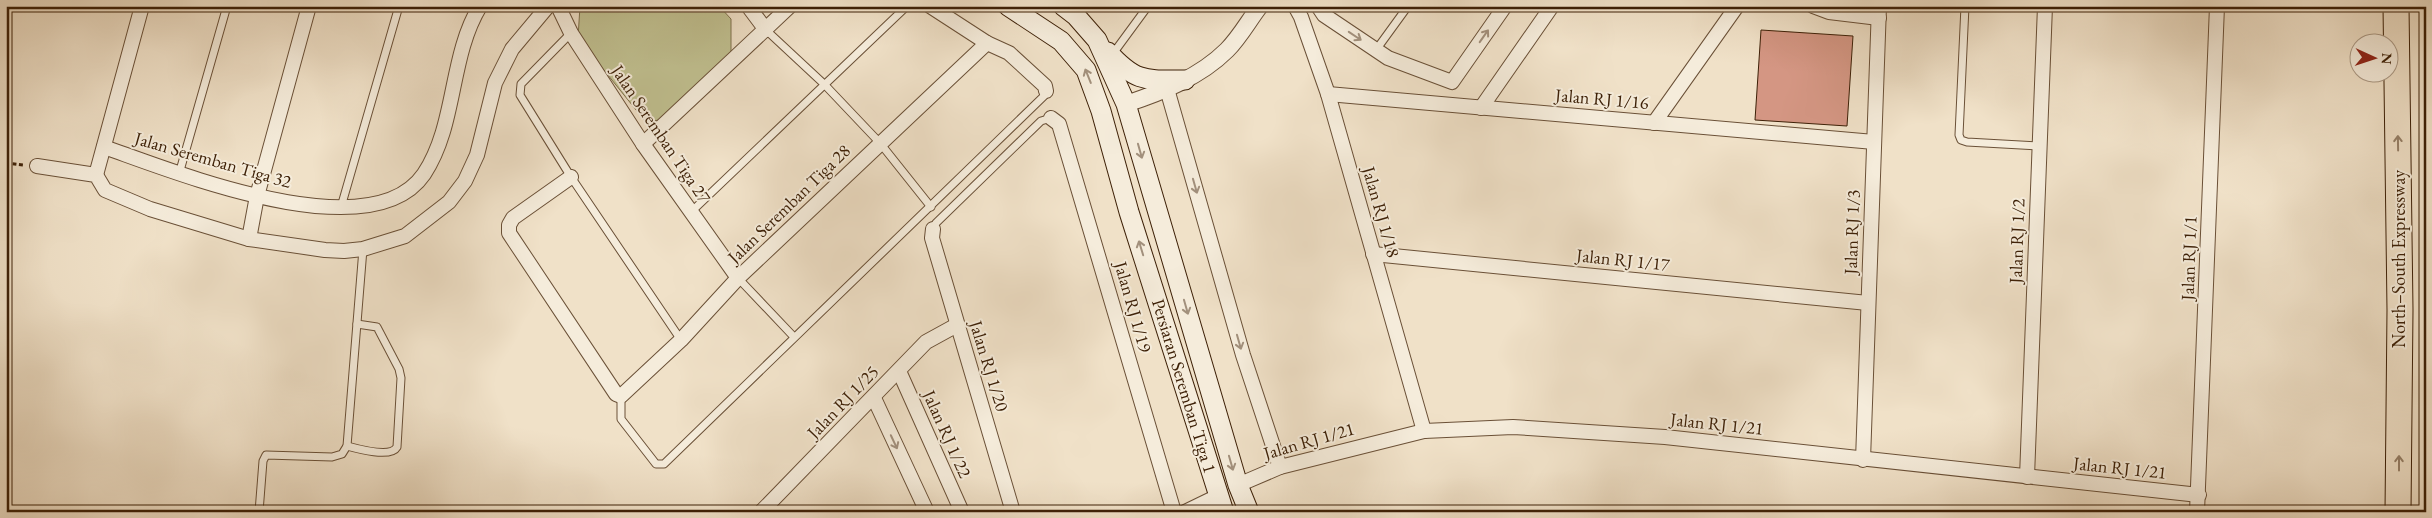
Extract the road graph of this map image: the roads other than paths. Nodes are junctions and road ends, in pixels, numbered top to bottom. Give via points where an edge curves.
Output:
1 (142, 6) edge
2 (228, 6) edge
3 (309, 6) edge
4 (399, 6) edge
5 (480, 6) edge
6 (548, 6) edge
7 (558, 6) edge
8 (748, 6) edge
9 (790, 6) edge
10 (907, 6) edge
11 (930, 6) edge
12 (1008, 6) edge
13 (1063, 6) edge
14 (1148, 6) edge
15 (1260, 6) edge
16 (1318, 6) edge
17 (1408, 6) edge
18 (1505, 6) edge
19 (1552, 6) edge
20 (1737, 6) edge
21 (1813, 6) edge
22 (1965, 6) edge
23 (2045, 6) edge
24 (2217, 6) edge
25 (2396, 6) edge
26 (1298, 7) edge
27 (1879, 12) edge
28 (766, 30) junction
29 (571, 33) junction
30 (1097, 40) junction
31 (987, 43) junction
32 (1376, 50) junction
33 (1112, 56) junction
34 (1185, 80) junction
35 (1452, 82) junction
36 (824, 84) junction
37 (1167, 89) junction
38 (1046, 91) joint
39 (1328, 94) junction
40 (1126, 104) junction
41 (1444, 104) junction
42 (1481, 108) junction
43 (1101, 111) junction
44 (1051, 118) joint
45 (1654, 123) junction
46 (1874, 142) junction
47 (880, 143) junction
48 (643, 144) junction
49 (2039, 146) junction
50 (104, 147) junction
51 (37, 166) dead end
52 (179, 174) junction
53 (96, 175) junction
54 (571, 177) junction
55 (256, 196) junction
56 (931, 207) junction
57 (341, 208) junction
58 (690, 212) junction
59 (933, 230) joint
60 (249, 239) junction
61 (363, 249) junction
62 (1373, 254) junction
63 (738, 278) junction
64 (1868, 303) junction
65 (357, 324) junction
66 (957, 325) junction
67 (794, 337) junction
68 (681, 340) junction
69 (899, 371) junction
70 (621, 396) junction
71 (874, 398) junction
72 (1424, 431) junction
73 (347, 446) junction
74 (1863, 460) junction
75 (1280, 467) junction
76 (2027, 477) junction
77 (1238, 485) junction
78 (2198, 495) junction
79 (1221, 504) edge
80 (259, 512) edge
81 (761, 512) edge
82 (927, 512) edge
83 (962, 512) edge
84 (1013, 512) edge
85 (1174, 512) edge
86 (1185, 512) edge
87 (1249, 512) edge
88 (2197, 512) edge
89 (2398, 512) edge

1 - 50 street
2 - 52 lane
3 - 55 street
4 - 57 lane
5 - 57 street, Jalan Seremban Tiga 32 via 463,40 444,126 423,174 408,189 386,200 370,206
6 - 61 street via 512,50 495,83 477,155 465,181 449,202 405,236
7 - 29 street, Jalan Seremban Tiga 27
8 - 28 street
9 - 28 street
10 - 36 lane
11 - 31 street
43 -> 12 main road, Persiaran Seremban Tiga 1 via 1086,70 1062,41
13 - 30 main road, Persiaran Seremban Tiga 1
14 - 33 lane
15 - 34 street via 1227,50
16 -> 32 street via 1324,16
17 - 32 lane
35 -> 18 street
19 - 42 street
20 - 45 street
21 - 27 street via 1829,12
22 - 49 lane via 1959,135 1967,142
23 - 49 street, Jalan RJ 1/2
24 - 78 street, Jalan RJ 1/1
89 -> 25 highway, North–South Expressway via 2400,310
26 - 39 street, Jalan RJ 1/18
27 - 46 street, Jalan RJ 1/3
28 - 36 lane
28 - 48 street
29 - 48 street, Jalan Seremban Tiga 27
29 - 54 lane via 521,84 520,89 523,101
30 - 33 main road
30 - 40 main road, Persiaran Seremban Tiga 1
31 - 38 street via 1008,54 1045,86
31 - 47 street, Jalan Seremban Tiga 28
32 - 35 street via 1411,68
33 - 34 main road via 1126,71 1146,80
34 - 37 street
35 - 41 street
36 - 47 lane
36 - 58 lane
37 - 40 street
37 -> 75 street via 1243,355
38 - 56 lane
39 - 41 street, Jalan RJ 1/16
39 - 62 street, Jalan RJ 1/18
40 - 43 main road
40 -> 77 main road, Persiaran Seremban Tiga 1
41 - 42 street, Jalan RJ 1/16
42 - 45 street, Jalan RJ 1/16
79 -> 43 main road, Persiaran Seremban Tiga 1
44 - 59 lane via 1041,121 936,223
44 - 85 street, Jalan RJ 1/19 via 1059,124
45 - 46 street, Jalan RJ 1/16
46 - 64 street, Jalan RJ 1/3
47 - 56 lane
47 - 63 street, Jalan Seremban Tiga 28
48 - 58 street, Jalan Seremban Tiga 27
49 - 76 street, Jalan RJ 1/2
50 - 52 street, Jalan Seremban Tiga 32
50 - 53 street
51 - 53 street
52 - 55 street, Jalan Seremban Tiga 32
53 - 60 street via 105,190 114,194 150,209
54 - 68 lane
54 - 70 street via 513,218 509,233 616,394
55 - 57 street, Jalan Seremban Tiga 32
55 - 60 street
56 - 67 lane
58 - 63 street, Jalan Seremban Tiga 27
59 - 66 street, Jalan RJ 1/20 via 932,238
60 - 61 street via 325,250
61 - 65 lane
62 - 64 street, Jalan RJ 1/17
62 - 72 street, Jalan RJ 1/18
63 - 67 lane
63 - 68 street, Jalan Seremban Tiga 28
64 - 74 street, Jalan RJ 1/3
65 - 73 lane
65 - 73 lane via 373,325 380,330 399,369 397,448 391,452
66 - 69 street, Jalan RJ 1/25 via 926,342
66 - 84 street, Jalan RJ 1/20
67 - 70 lane via 660,466 621,418
68 - 70 street, Jalan Seremban Tiga 28
69 - 71 street, Jalan RJ 1/25
69 - 83 street, Jalan RJ 1/22
71 - 81 street, Jalan RJ 1/25
71 -> 82 street
72 - 74 street, Jalan RJ 1/21 via 1513,427 1665,437
72 - 75 street, Jalan RJ 1/21
73 - 80 lane via 342,454 332,457 266,455
74 - 76 street, Jalan RJ 1/21
75 - 77 street, Jalan RJ 1/21
76 - 78 street, Jalan RJ 1/21
77 - 79 main road
77 - 87 main road, Persiaran Seremban Tiga 1
78 - 88 street, Jalan RJ 1/1
79 - 86 street

